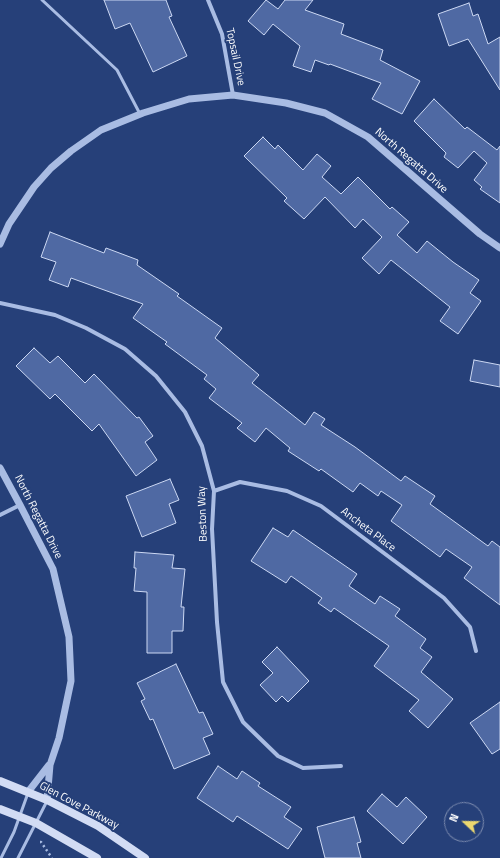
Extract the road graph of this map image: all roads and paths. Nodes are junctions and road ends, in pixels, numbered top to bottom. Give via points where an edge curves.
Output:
1 (42, 0) edge
2 (208, 0) edge
3 (234, 95) junction
4 (140, 114) junction
5 (0, 244) edge
6 (500, 248) edge
7 (0, 303) edge
8 (0, 468) edge
9 (214, 491) junction
10 (20, 504) junction
11 (0, 515) edge
12 (476, 651) dead end
13 (50, 765) junction
14 (341, 766) dead end
15 (0, 781) edge
16 (28, 792) junction
17 (47, 800) junction
18 (0, 809) edge
19 (19, 815) junction
20 (36, 823) junction
21 (1, 858) edge
22 (18, 858) edge
23 (97, 858) edge
24 (145, 858) edge

1 - 4 lane via 117,70
2 - 3 street, Topsail Drive via 222,34
3 - 4 street, North Regatta Drive via 189,100
3 - 6 street, North Regatta Drive via 286,103 325,113 368,137 480,234
4 - 5 street, North Regatta Drive via 101,130 51,168 34,187 9,224
7 - 9 street, Beston Way via 55,315 86,328 125,349 156,376 185,412 199,439
8 - 10 street, North Regatta Drive
9 - 12 street, Ancheta Place via 240,482 287,491 321,506 444,598 470,627
9 - 14 street, Beston Way via 212,529 223,682 243,722 278,756 303,768
10 - 11 street
10 - 13 street, North Regatta Drive via 53,569 69,638 71,681 59,738
13 - 16 street, North Regatta Drive
13 - 17 street, North Regatta Drive
15 - 16 main road, Glen Cove Parkway
16 - 17 main road, Glen Cove Parkway
16 - 19 lane
17 - 20 lane
17 - 24 main road, Glen Cove Parkway via 98,826
18 - 19 main road
19 - 20 main road
19 - 21 lane
20 - 22 lane
20 - 23 main road

